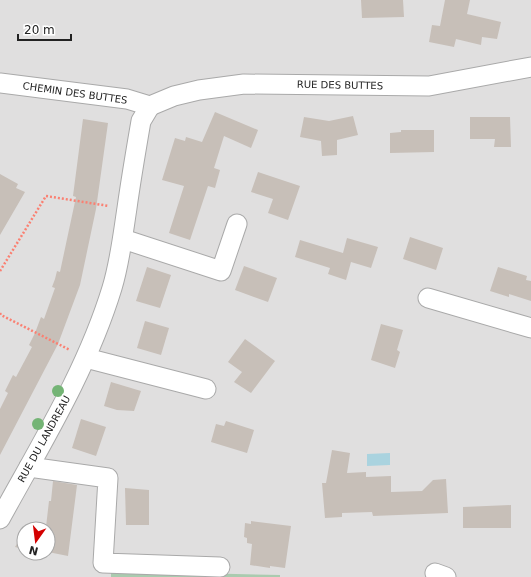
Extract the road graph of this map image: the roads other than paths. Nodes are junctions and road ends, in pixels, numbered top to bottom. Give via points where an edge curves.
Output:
1 (531, 67) edge
2 (0, 83) edge
3 (150, 106) junction
4 (238, 224) dead end
5 (122, 239) junction
6 (428, 298) dead end
7 (531, 328) edge
8 (86, 358) junction
9 (206, 389) dead end
10 (29, 466) junction
11 (0, 518) edge
12 (220, 568) dead end

1 - 3 street, RUE DES BUTTES via 429,86 244,84 174,96
2 - 3 street, CHEMIN DES BUTTES via 127,99
3 - 5 street, RUE DU LANDREAU via 141,121
4 - 5 street via 221,271
5 - 8 street, RUE DU LANDREAU via 112,287
6 - 7 street
8 - 9 street
8 - 10 street, RUE DU LANDREAU
10 - 11 street, RUE DU LANDREAU
10 - 12 street via 108,478 103,563

